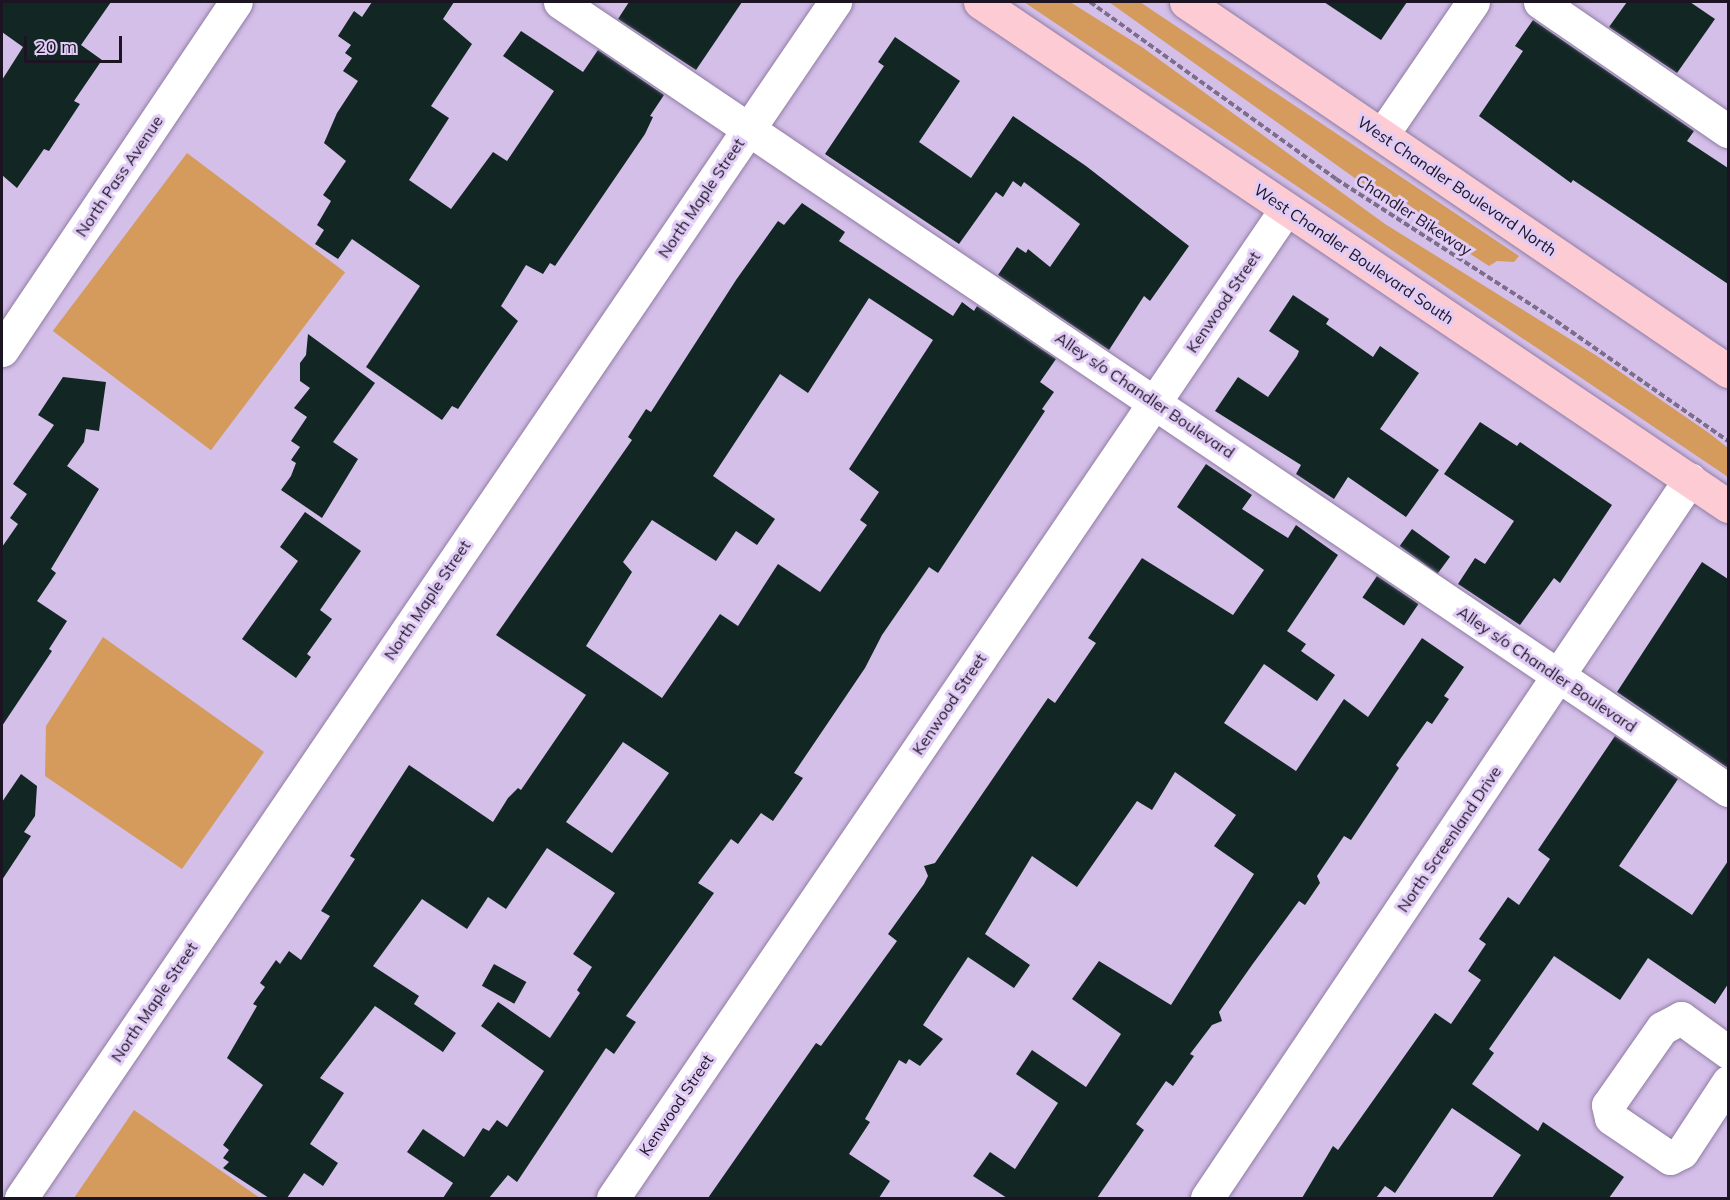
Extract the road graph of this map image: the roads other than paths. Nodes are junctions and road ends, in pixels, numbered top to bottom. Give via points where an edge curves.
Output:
1 (237, 2) edge
2 (560, 2) edge
3 (835, 2) edge
4 (980, 2) edge
5 (1186, 2) edge
6 (1473, 2) edge
7 (1540, 2) edge
8 (748, 128) junction
9 (1728, 131) edge
10 (1382, 135) junction
11 (1286, 209) junction
12 (2, 351) edge
13 (1728, 371) edge
14 (1155, 401) junction
15 (1690, 479) junction
16 (1728, 506) edge
17 (1557, 677) junction
18 (1728, 790) edge
19 (1728, 1052) edge
20 (1728, 1082) edge
21 (21, 1198) edge
22 (613, 1198) edge
23 (1207, 1198) edge

1 - 12 street, North Pass Avenue
2 - 8 street, Alley s/o Chandler Boulevard
3 - 8 street, North Maple Street
4 - 11 main road, West Chandler Boulevard South
5 - 10 main road, West Chandler Boulevard North
6 - 10 street
7 - 9 street
8 - 14 street, Alley s/o Chandler Boulevard
8 - 21 street, North Maple Street
10 - 13 main road, West Chandler Boulevard North
11 - 14 street, Kenwood Street
11 - 15 main road, West Chandler Boulevard South
14 - 17 street, Alley s/o Chandler Boulevard
14 - 22 street, Kenwood Street
15 - 16 main road, West Chandler Boulevard South
15 - 17 street, North Screenland Drive
17 - 18 street, Alley s/o Chandler Boulevard
17 - 23 street, North Screenland Drive
19 - 20 street via 1680,1018 1662,1028 1608,1105 1611,1118 1670,1158 1682,1152

